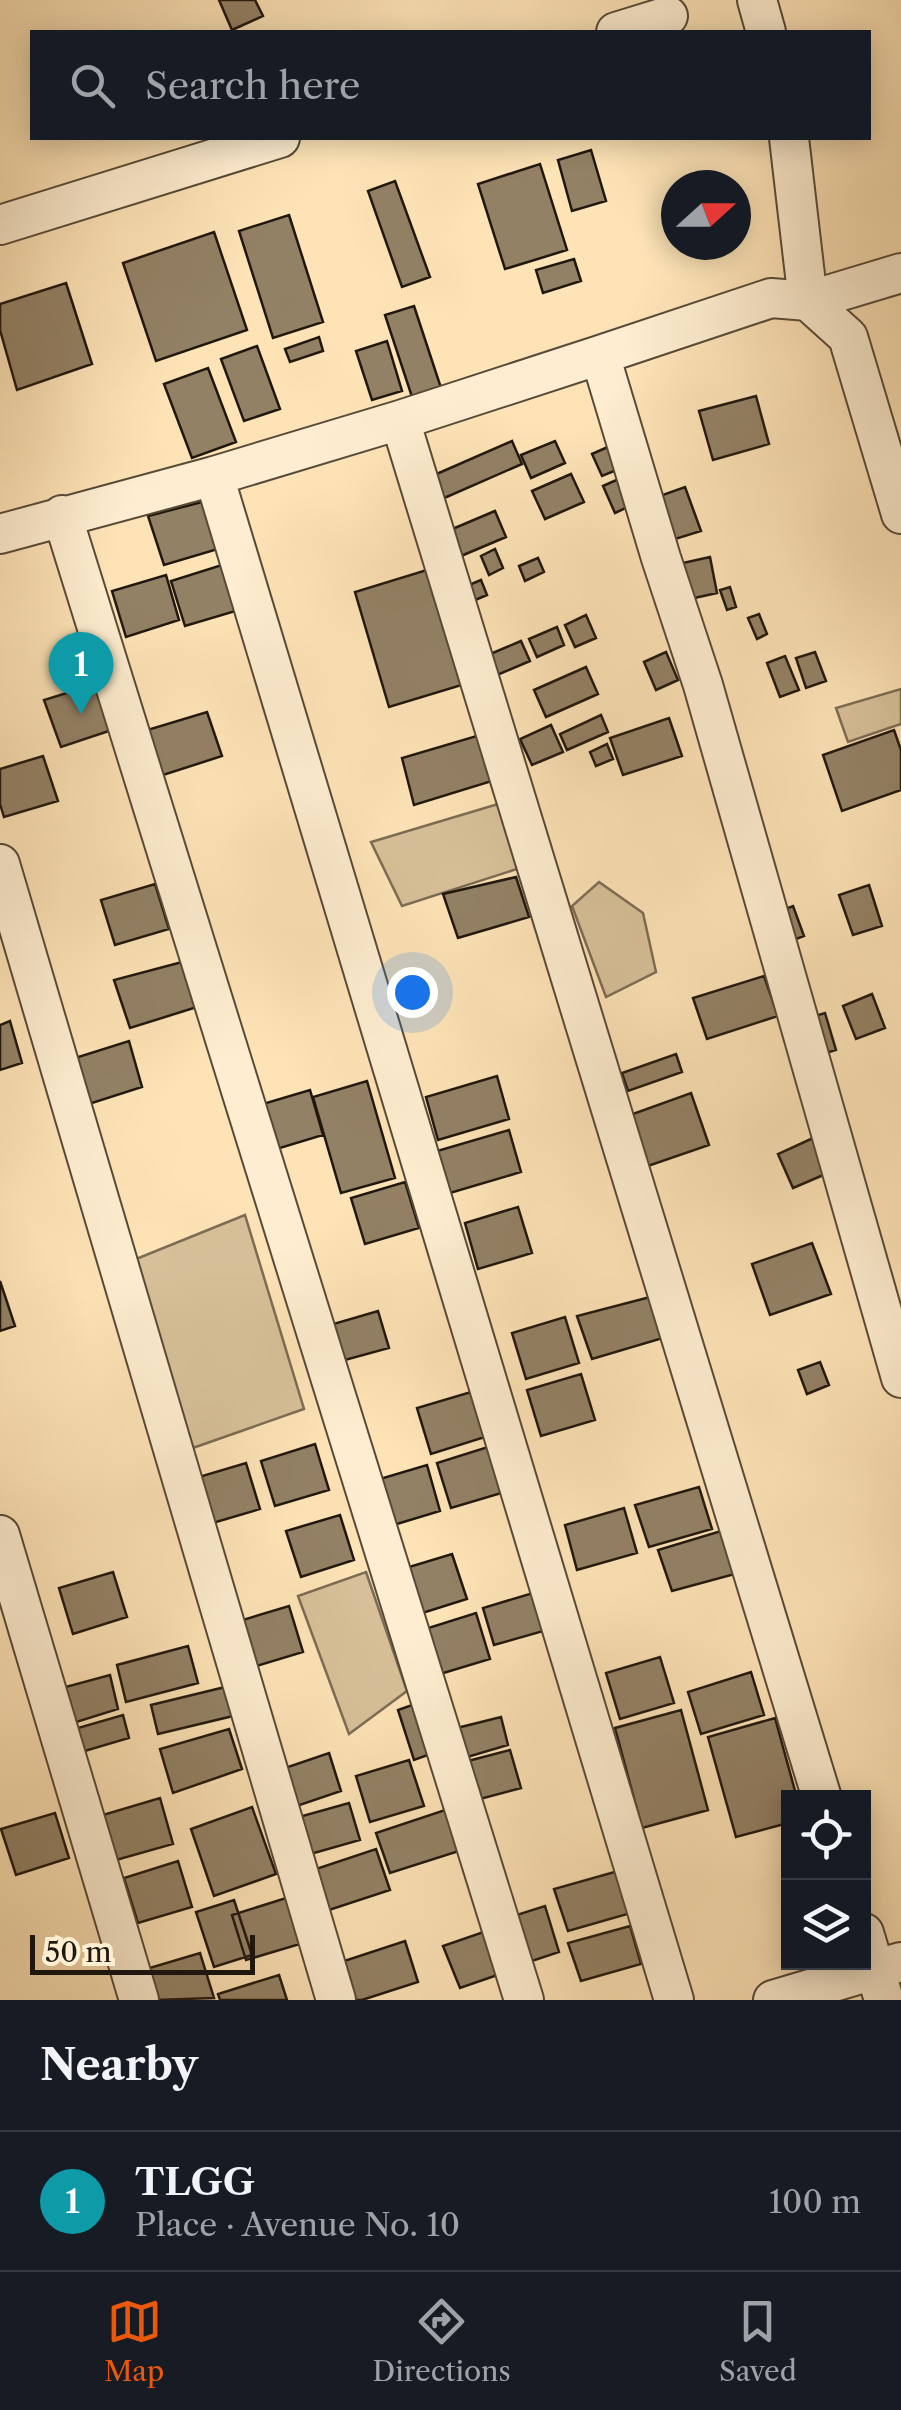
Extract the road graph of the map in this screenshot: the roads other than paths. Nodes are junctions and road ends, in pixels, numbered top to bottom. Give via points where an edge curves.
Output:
1 (756, 0) edge
2 (668, 16) dead end
3 (622, 30) edge
4 (765, 30) edge
5 (274, 140) edge
6 (789, 140) edge
7 (0, 225) edge
8 (901, 272) edge
9 (808, 301) junction
10 (600, 355) junction
11 (400, 420) junction
12 (214, 476) junction
13 (901, 514) edge
14 (62, 516) junction
15 (0, 534) edge
16 (0, 864) edge
17 (901, 1378) edge
18 (0, 1535) edge
19 (820, 1790) edge
20 (871, 1946) edge
21 (887, 1977) edge
22 (139, 2000) edge
23 (336, 2000) edge
24 (524, 2000) edge
25 (674, 2000) edge
26 (774, 2000) edge

1 - 4 street
2 - 3 street
5 - 7 street
6 - 9 street
8 - 9 street
9 - 10 street via 771,298
9 - 13 street via 848,337
10 - 11 street
10 - 17 street via 704,685
11 - 12 street
11 - 19 street
12 - 14 street
12 - 25 street
14 - 15 street
14 - 24 street
16 - 23 street
18 - 22 street
20 - 21 street
21 - 26 street

